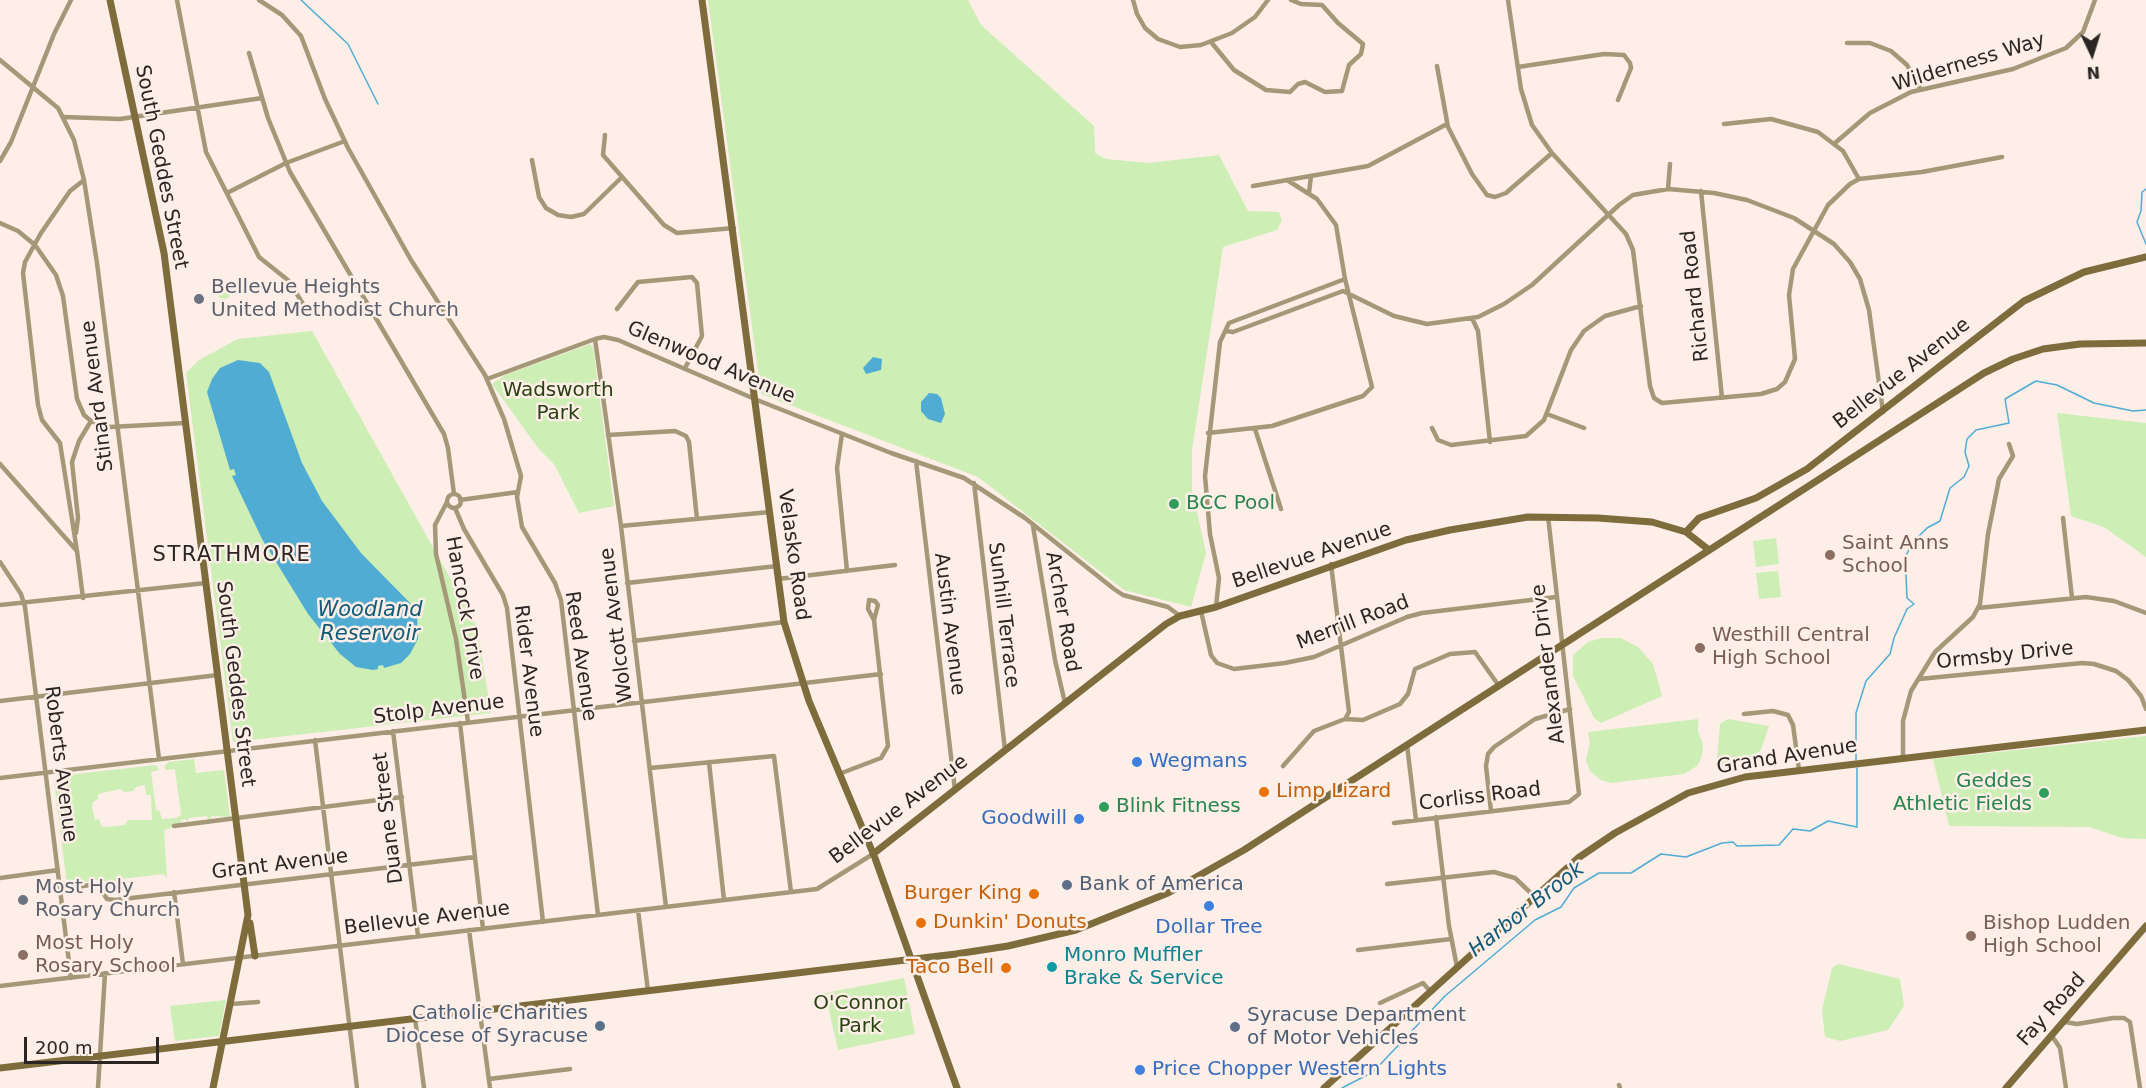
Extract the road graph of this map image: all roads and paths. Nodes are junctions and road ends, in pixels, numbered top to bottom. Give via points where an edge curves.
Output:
1 (71, 0) edge
2 (110, 0) edge
3 (177, 0) edge
4 (259, 0) edge
5 (702, 0) edge
6 (1133, 0) edge
7 (1268, 0) edge
8 (1291, 0) edge
9 (1508, 0) edge
10 (2095, 0) edge
11 (1211, 42) junction
12 (1847, 43) dead end
13 (249, 53) dead end
14 (0, 60) edge
15 (1437, 66) dead end
16 (1518, 67) junction
17 (34, 86) junction
18 (1920, 88) junction
19 (262, 98) junction
20 (1617, 100) dead end
21 (197, 107) junction
22 (135, 116) junction
23 (64, 117) junction
24 (1447, 124) junction
25 (1724, 124) dead end
26 (605, 135) dead end
27 (345, 141) junction
28 (1835, 143) junction
29 (1552, 153) junction
30 (2002, 157) dead end
31 (532, 160) dead end
32 (0, 161) edge
33 (286, 163) junction
34 (1670, 164) dead end
35 (1311, 176) junction
36 (622, 177) junction
37 (84, 180) junction
38 (1287, 180) junction
39 (1859, 180) junction
40 (1253, 186) dead end
41 (1668, 189) junction
42 (1701, 191) junction
43 (226, 193) junction
44 (1309, 193) junction
45 (1608, 214) junction
46 (0, 222) edge
47 (734, 228) junction
48 (1814, 230) junction
49 (35, 245) junction
50 (2146, 257) edge
51 (1345, 279) junction
52 (1348, 291) junction
53 (1641, 306) junction
54 (306, 309) dead end
55 (617, 309) dead end
56 (1472, 318) junction
57 (1226, 331) junction
58 (595, 339) junction
59 (2146, 344) edge
60 (684, 368) junction
61 (487, 379) junction
62 (1722, 398) junction
63 (757, 400) junction
64 (1883, 412) junction
65 (1547, 414) junction
66 (91, 421) junction
67 (185, 423) junction
68 (117, 428) junction
69 (1432, 428) dead end
70 (1584, 428) dead end
71 (1255, 429) junction
72 (1208, 433) junction
73 (842, 434) junction
74 (608, 435) junction
75 (1490, 442) junction
76 (2009, 444) dead end
77 (916, 461) junction
78 (0, 464) edge
79 (974, 483) junction
80 (518, 492) junction
81 (454, 494) junction
82 (460, 500) junction
83 (447, 502) junction
84 (455, 508) junction
85 (1281, 509) dead end
86 (770, 512) junction
87 (1548, 516) junction
88 (2063, 518) dead end
89 (697, 519) junction
90 (1033, 525) junction
91 (621, 526) junction
92 (1686, 532) junction
93 (76, 536) junction
94 (1709, 550) junction
95 (77, 551) junction
96 (0, 562) edge
97 (1331, 564) junction
98 (895, 565) dead end
99 (777, 567) junction
100 (847, 571) junction
101 (778, 579) junction
102 (627, 583) junction
103 (206, 584) junction
104 (137, 592) junction
105 (1556, 597) junction
106 (83, 598) junction
107 (2072, 598) junction
108 (24, 603) junction
109 (0, 605) edge
110 (1216, 607) junction
111 (1978, 608) junction
112 (1201, 611) junction
113 (2146, 614) edge
114 (1180, 616) junction
115 (874, 620) dead end
116 (784, 622) junction
117 (634, 641) junction
118 (1562, 645) junction
119 (1341, 646) junction
120 (881, 674) junction
121 (218, 675) junction
122 (1919, 679) junction
123 (148, 683) junction
124 (803, 684) junction
125 (1500, 686) junction
126 (37, 697) junction
127 (0, 701) edge
128 (642, 702) junction
129 (1065, 703) junction
130 (1570, 709) junction
131 (2146, 709) edge
132 (574, 710) junction
133 (1744, 714) dead end
134 (519, 716) junction
135 (1345, 719) junction
136 (468, 722) junction
137 (460, 723) junction
138 (2146, 730) edge
139 (393, 731) junction
140 (315, 740) junction
141 (1407, 745) junction
142 (1005, 750) junction
143 (227, 751) junction
144 (1903, 757) junction
145 (159, 759) junction
146 (709, 762) junction
147 (1282, 766) dead end
148 (650, 768) junction
149 (1798, 770) junction
150 (46, 772) junction
151 (839, 774) junction
152 (0, 778) edge
153 (955, 790) junction
154 (402, 797) junction
155 (1569, 802) joint
156 (322, 807) junction
157 (1491, 811) junction
158 (1436, 817) junction
159 (235, 819) junction
160 (1416, 820) junction
161 (1394, 823) dead end
162 (174, 826) dead end
163 (873, 854) junction
164 (475, 857) junction
165 (409, 865) junction
166 (58, 870) junction
167 (332, 873) junction
168 (0, 878) edge
169 (1443, 878) junction
170 (1387, 884) dead end
171 (244, 885) junction
172 (60, 889) junction
173 (174, 892) junction
174 (791, 892) junction
175 (1534, 896) junction
176 (724, 900) junction
177 (666, 907) junction
178 (638, 910) junction
179 (248, 915) junction
180 (598, 915) junction
181 (543, 922) junction
182 (2146, 926) edge
183 (483, 929) junction
184 (469, 930) junction
185 (418, 936) junction
186 (1451, 939) junction
187 (340, 946) junction
188 (1358, 950) dead end
189 (255, 956) junction
190 (241, 957) junction
191 (910, 959) junction
192 (183, 964) junction
193 (1457, 966) junction
194 (105, 974) junction
195 (71, 978) junction
196 (0, 986) edge
197 (648, 991) junction
198 (1430, 991) junction
199 (258, 1002) dead end
200 (1380, 1003) dead end
201 (231, 1004) junction
202 (480, 1011) junction
203 (415, 1018) junction
204 (2065, 1022) junction
205 (350, 1026) junction
206 (2052, 1036) junction
207 (223, 1041) junction
208 (99, 1056) junction
209 (0, 1068) edge
210 (570, 1069) dead end
211 (489, 1079) junction
212 (98, 1088) edge
213 (213, 1088) edge
214 (357, 1088) edge
215 (424, 1088) edge
216 (490, 1088) edge
217 (957, 1088) edge
218 (1324, 1088) edge
219 (2006, 1088) edge
220 (2066, 1088) edge
221 (2140, 1088) edge

1 - 17 street
2 - 22 street, South Geddes Street
3 - 21 street
4 - 27 street via 282,15 301,36 324,99
5 - 47 street, Velasko Road
6 - 11 street via 1145,28 1163,42 1180,47
7 - 11 street via 1243,27
8 - 11 street via 1322,5 1360,39 1364,49 1349,65 1342,91 1325,92 1305,82 1290,92 1264,89 1234,70
9 - 16 street
10 - 18 street, Wilderness Way via 2086,27 2066,48 2013,69
12 - 18 street via 1870,43 1891,51 1906,65
13 - 19 street
14 - 17 street, Stinard Avenue
15 - 24 street
16 - 20 street via 1604,54 1624,55 1631,68
16 - 29 street via 1526,110
17 - 23 street, Stinard Avenue
17 - 32 street
18 - 28 street, Wilderness Way via 1877,108
19 - 21 street
19 - 33 street
21 - 22 street
21 - 43 street via 206,152
22 - 23 street via 101,120
22 - 67 street, South Geddes Street via 163,245
23 - 37 street, Stinard Avenue
24 - 29 street via 1455,145 1487,195 1506,193
24 - 35 street via 1380,162
25 - 28 street via 1759,118 1786,121 1818,132
26 - 36 street via 603,155
27 - 33 street
27 - 61 street via 411,260
28 - 39 street via 1848,157
29 - 45 street
30 - 39 street
31 - 36 street via 539,197 546,208 558,215 584,214
33 - 43 street
33 - 81 street via 444,434
34 - 41 street
35 - 38 street
35 - 44 street
36 - 47 street via 664,225 677,233
37 - 49 street via 70,191
37 - 68 street, Stinard Avenue
38 - 40 street
38 - 44 street
39 - 48 street via 1834,197
41 - 42 street
41 - 45 street via 1640,192
42 - 48 street via 1747,200
42 - 62 street, Richard Road
43 - 54 street via 259,257 289,281
44 - 51 street via 1336,225
45 - 53 street via 1626,234 1633,250
45 - 56 street via 1532,285 1504,304
46 - 49 street
47 - 63 street, Velasko Road
48 - 62 street via 1791,278 1795,359 1789,377 1770,392
48 - 64 street via 1846,256 1866,293
49 - 66 street via 62,290 76,399
49 - 93 street via 23,273 38,405 40,417 60,443
50 - 64 street, Bellevue Avenue via 2084,272 2024,302
51 - 52 street
51 - 57 street via 1229,323
52 - 56 street via 1406,320 1439,324
52 - 57 street via 1233,332
52 - 71 street via 1372,387 1367,394
53 - 62 street via 1654,398 1667,403
53 - 65 street via 1605,316 1584,332 1571,350
55 - 60 street via 638,282 692,277 697,283 702,336
56 - 75 street via 1478,331
57 - 72 street via 1220,342
58 - 60 street, Glenwood Avenue via 618,340
58 - 61 street, Glenwood Avenue
58 - 74 street, Wolcott Avenue
59 - 94 street via 2066,345 2032,352 1999,365
60 - 63 street, Glenwood Avenue
61 - 80 street, Reed Avenue via 519,465
63 - 73 street, Glenwood Avenue
63 - 86 street, Velasko Road
64 - 92 street, Bellevue Avenue via 1807,469 1756,498 1699,518
65 - 70 street
65 - 75 street via 1526,436
66 - 68 street
66 - 93 street via 75,453 72,477 78,518
67 - 68 street
67 - 103 street, South Geddes Street
68 - 104 street, Stinard Avenue
69 - 75 street via 1443,444
71 - 72 street
71 - 85 street
72 - 110 street via 1205,491 1219,578
73 - 77 street, Glenwood Avenue
73 - 100 street via 837,468
74 - 89 street via 675,431 686,436
74 - 91 street, Wolcott Avenue
76 - 111 street via 2013,456 2000,479
77 - 79 street, Glenwood Avenue
77 - 153 street, Austin Avenue
78 - 95 street
79 - 90 street, Glenwood Avenue
79 - 142 street, Sunhill Terrace
80 - 82 street
80 - 132 street, Reed Avenue via 522,527 561,600
81 - 82 street
81 - 83 street, Hancock Drive via 448,496
82 - 84 street, Hancock Drive
83 - 84 street, Hancock Drive
83 - 136 street, Hancock Drive via 435,525 436,554 456,639
84 - 134 street, Rider Avenue via 503,596
86 - 89 street
86 - 99 street, Velasko Road
87 - 92 street, Bellevue Avenue via 1652,522
87 - 97 street, Bellevue Avenue via 1450,530
87 - 105 street, Alexander Drive
88 - 107 street
89 - 91 street
90 - 114 street, Glenwood Avenue via 1123,595 1168,607
90 - 129 street, Archer Road via 1054,660
91 - 102 street, Wolcott Avenue
92 - 94 street, Bellevue Avenue
93 - 95 street
94 - 118 street
95 - 106 street
96 - 108 street, Roberts Avenue
97 - 110 street, Bellevue Avenue
97 - 119 street
98 - 100 street
99 - 101 street, Velasko Road
99 - 102 street
100 - 101 street
101 - 116 street, Velasko Road
102 - 117 street, Wolcott Avenue
103 - 104 street
103 - 121 street, South Geddes Street
104 - 106 street
104 - 123 street, Stinard Avenue
105 - 118 street, Alexander Drive
105 - 119 street, Merrill Road via 1407,616
106 - 108 street
107 - 111 street
107 - 113 street via 2114,601
108 - 109 street
108 - 126 street, Roberts Avenue
110 - 112 street, Bellevue Avenue
111 - 122 street via 1935,652
112 - 114 street, Bellevue Avenue
112 - 119 street, Merrill Road via 1211,655 1230,669 1285,663
114 - 129 street, Bellevue Avenue
115 - 120 street
116 - 117 street
116 - 124 street, Velasko Road
117 - 128 street, Wolcott Avenue
118 - 125 street
118 - 130 street, Alexander Drive
119 - 135 street via 1349,712
120 - 124 street, Stolp Avenue
120 - 151 street via 888,749 878,759
121 - 123 street
121 - 143 street, South Geddes Street
122 - 131 street, Ormsby Drive via 2094,664 2116,671 2128,680
122 - 144 street via 1904,711
123 - 126 street
123 - 145 street, Stinard Avenue
124 - 128 street, Stolp Avenue
124 - 151 street, Velasko Road
125 - 135 street via 1475,652 1462,651 1415,669 1408,694 1400,704 1363,720
125 - 141 street
126 - 127 street
126 - 150 street, Roberts Avenue
128 - 132 street, Stolp Avenue
128 - 148 street, Wolcott Avenue
129 - 142 street, Bellevue Avenue
130 - 155 street, Alexander Drive via 1580,787 1577,797
130 - 157 street via 1535,719 1488,754
132 - 134 street, Stolp Avenue
132 - 180 street, Reed Avenue
133 - 149 street via 1773,711 1788,715 1793,725
134 - 136 street, Stolp Avenue
134 - 181 street, Rider Avenue
135 - 147 street via 1310,734
136 - 137 street, Stolp Avenue
137 - 139 street, Stolp Avenue
137 - 164 street
138 - 144 street, Grand Avenue
139 - 140 street, Stolp Avenue
139 - 154 street, Duane Street
140 - 143 street, Stolp Avenue
140 - 156 street
141 - 160 street
141 - 191 street via 1223,863 1137,908 1054,936
142 - 153 street, Bellevue Avenue
143 - 145 street, Stolp Avenue
143 - 159 street, South Geddes Street
144 - 149 street, Grand Avenue
145 - 150 street, Stolp Avenue
146 - 148 street
146 - 174 street via 774,756
146 - 176 street
148 - 177 street, Wolcott Avenue
149 - 175 street, Grand Avenue via 1732,780 1688,793 1589,850
150 - 152 street, Stolp Avenue
150 - 166 street, Roberts Avenue
151 - 163 street, Velasko Road
153 - 163 street, Bellevue Avenue
154 - 156 street
154 - 165 street, Duane Street
155 - 157 street, Corliss Road
156 - 159 street
156 - 167 street
157 - 158 street, Corliss Road
158 - 160 street, Corliss Road
158 - 169 street
159 - 162 street
159 - 171 street, South Geddes Street
160 - 161 street, Corliss Road
163 - 174 street, Bellevue Avenue via 824,886
163 - 191 street, Velasko Road
164 - 165 street, Grant Avenue
164 - 183 street
165 - 167 street, Grant Avenue
165 - 185 street, Duane Street
166 - 168 street
166 - 172 street, Roberts Avenue
167 - 171 street, Grant Avenue
167 - 187 street
169 - 170 street
169 - 175 street via 1507,874
169 - 186 street
171 - 173 street, Grant Avenue
171 - 179 street, South Geddes Street
172 - 173 street, Grant Avenue via 98,884 111,900
172 - 195 street, Roberts Avenue
173 - 192 street
174 - 176 street, Bellevue Avenue
175 - 193 street, Grand Avenue
176 - 177 street, Bellevue Avenue
177 - 178 street, Bellevue Avenue
178 - 180 street, Bellevue Avenue
178 - 197 street
179 - 189 street
179 - 190 street, South Geddes Street
180 - 181 street, Bellevue Avenue
181 - 183 street, Bellevue Avenue
182 - 204 street, Fay Road
183 - 184 street, Bellevue Avenue
184 - 185 street, Bellevue Avenue
184 - 202 street
185 - 187 street, Bellevue Avenue
186 - 188 street
186 - 193 street
187 - 189 street, Bellevue Avenue
187 - 205 street
189 - 190 street, Bellevue Avenue
190 - 192 street, Bellevue Avenue
190 - 201 street, South Geddes Street
191 - 197 street
191 - 217 street, Velasko Road
192 - 194 street, Bellevue Avenue
193 - 198 street, Grand Avenue
194 - 195 street, Bellevue Avenue
194 - 208 street
195 - 196 street, Bellevue Avenue
197 - 202 street
198 - 200 street via 1423,983
198 - 218 street, Grand Avenue
199 - 201 street
201 - 207 street, South Geddes Street
202 - 203 street
202 - 211 street
203 - 205 street
203 - 215 street
204 - 206 street, Fay Road
204 - 221 street via 2124,1018 2130,1022
205 - 207 street
205 - 214 street
206 - 219 street, Fay Road
206 - 220 street via 2060,1048
207 - 208 street
207 - 213 street, South Geddes Street
208 - 209 street
208 - 212 street
210 - 211 street
211 - 216 street

